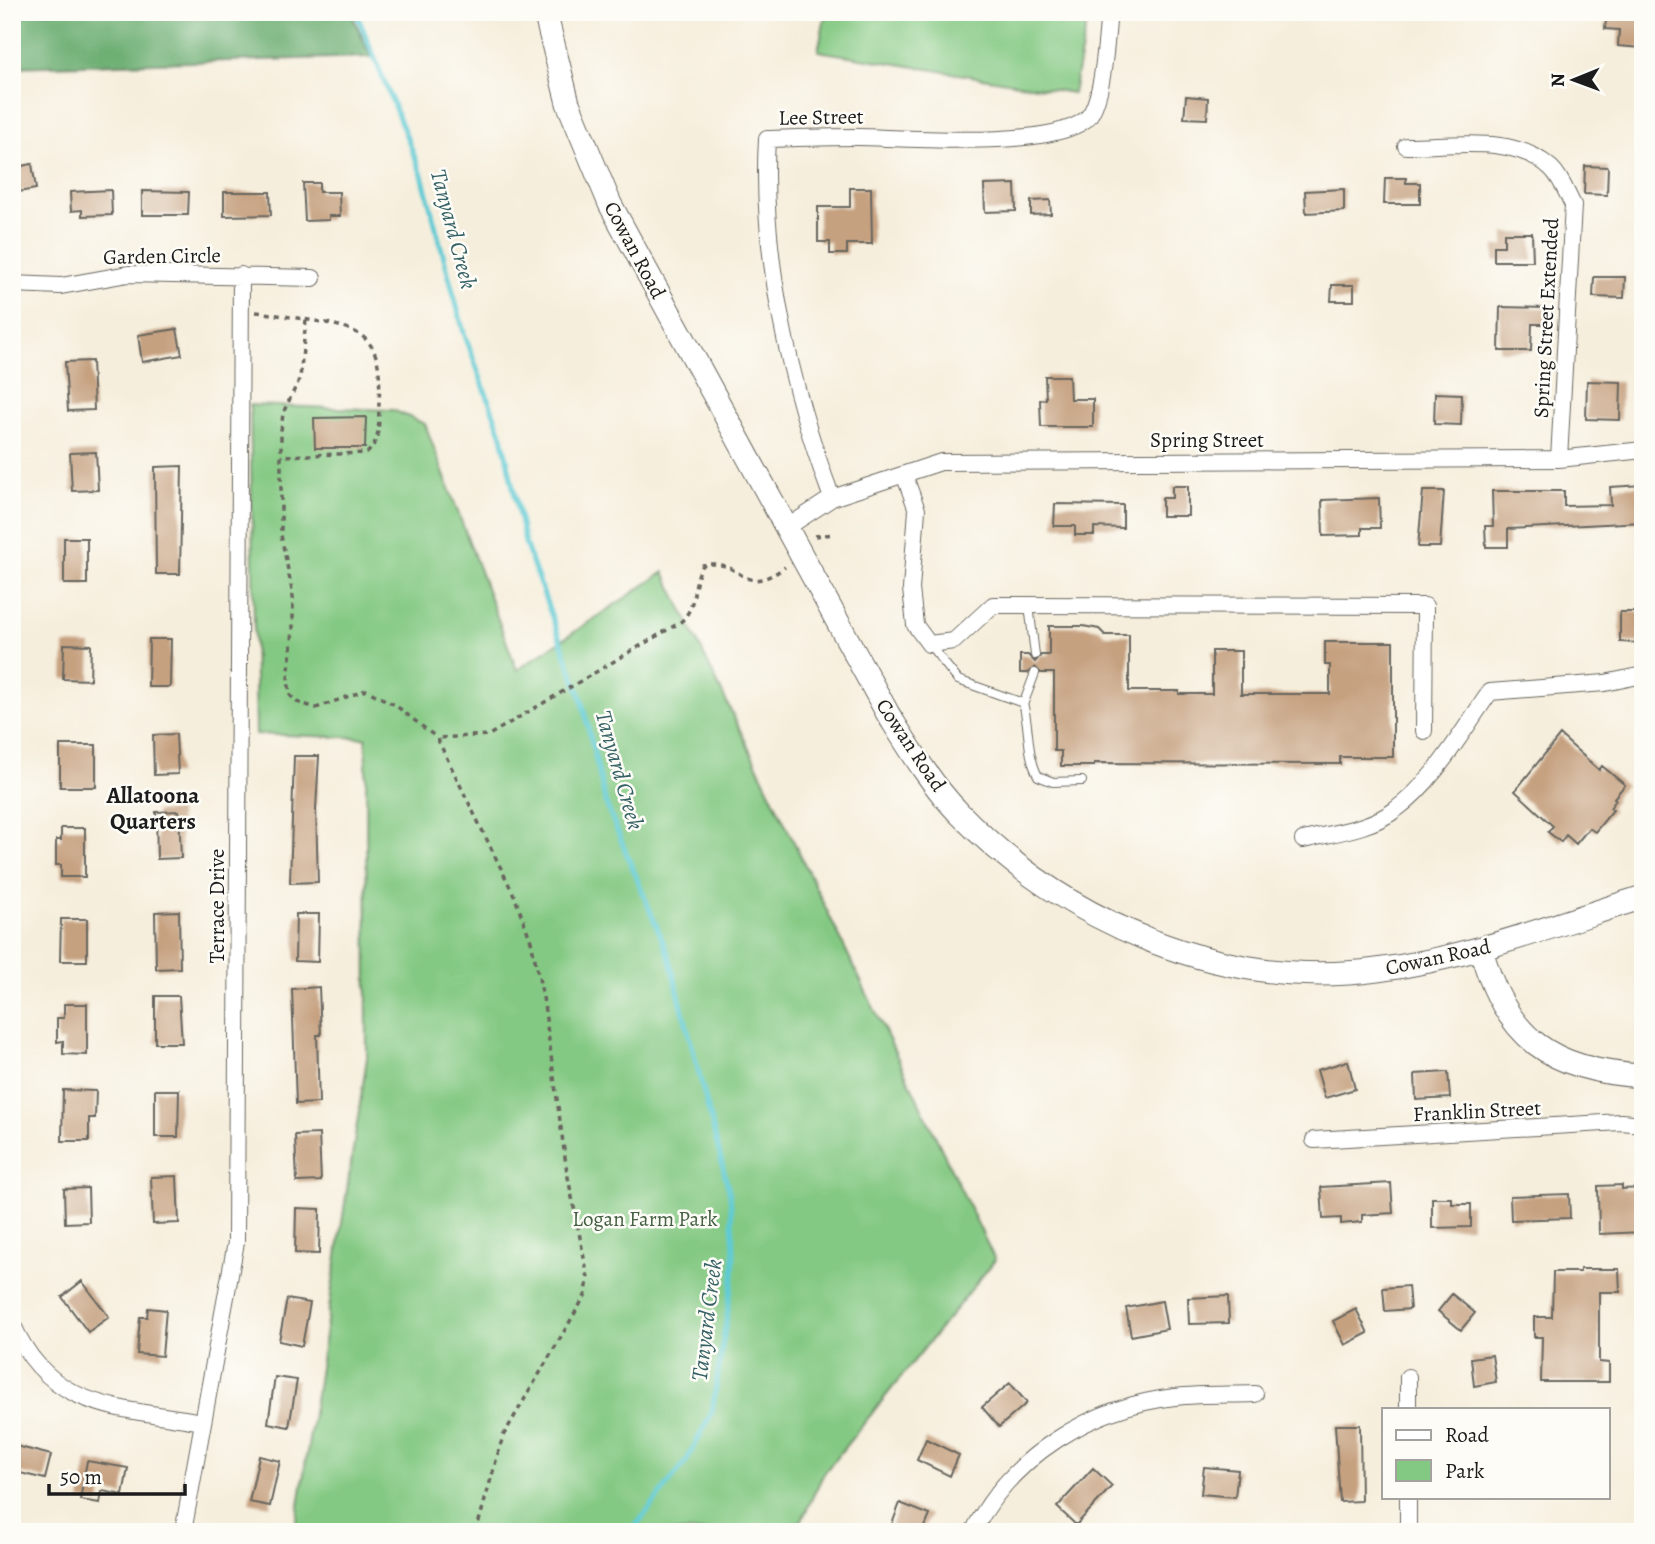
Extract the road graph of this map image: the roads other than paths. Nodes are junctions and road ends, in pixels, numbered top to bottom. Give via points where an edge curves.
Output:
1 (545, 12) edge
2 (1109, 12) edge
3 (1406, 146) dead end
4 (241, 275) junction
5 (313, 278) dead end
6 (12, 284) edge
7 (1643, 450) edge
8 (1559, 459) junction
9 (904, 474) junction
10 (832, 498) junction
11 (791, 537) junction
12 (1029, 605) junction
13 (929, 644) junction
14 (1035, 655) dead end
15 (1035, 673) dead end
16 (1643, 675) edge
17 (1023, 705) junction
18 (1424, 731) dead end
19 (1082, 780) dead end
20 (1303, 841) dead end
21 (1643, 897) edge
22 (1481, 949) junction
23 (1643, 1076) edge
24 (1643, 1124) edge
25 (1314, 1140) dead end
26 (12, 1323) edge
27 (1408, 1377) dead end
28 (1255, 1394) dead end
29 (1408, 1408) edge
30 (204, 1422) junction
31 (1408, 1498) edge
32 (183, 1532) edge
33 (973, 1532) edge
34 (1408, 1532) edge

1 - 11 main road, Cowan Road via 568,103 610,204
2 - 10 street, Lee Street via 1097,103 1086,120 1052,133 1001,140 767,139 766,208 787,352
3 - 8 street, Spring Street Extended via 1509,145 1532,153 1554,170 1573,205
4 - 5 street, Garden Circle
4 - 6 street, Garden Circle via 128,274 61,286
4 - 30 street, Terrace Drive via 238,1189 236,1242
7 - 8 street, Spring Street
8 - 9 street, Spring Street via 941,462
9 - 10 street, Spring Street
9 - 13 street via 917,510 911,589 915,625
10 - 11 street, Spring Street
11 - 22 main road, Cowan Road via 920,766 958,812 1001,852 1093,915 1167,947 1284,971 1374,971
12 - 13 street via 993,605 954,641
12 - 14 lane
12 - 18 street via 1425,606
13 - 17 lane via 958,680
15 - 17 lane
16 - 20 street via 1605,683 1490,692 1421,786 1394,811 1358,827
17 - 19 lane via 1029,759 1038,776 1053,782
21 - 22 main road, Cowan Road
22 - 23 main road via 1498,1000 1521,1033 1538,1047 1584,1067
24 - 25 street, Franklin Street
26 - 30 street via 31,1360 69,1393 96,1403
27 - 29 street
28 - 33 street via 1148,1401 1068,1431 1026,1463
30 - 32 street, Terrace Drive
31 - 34 street

